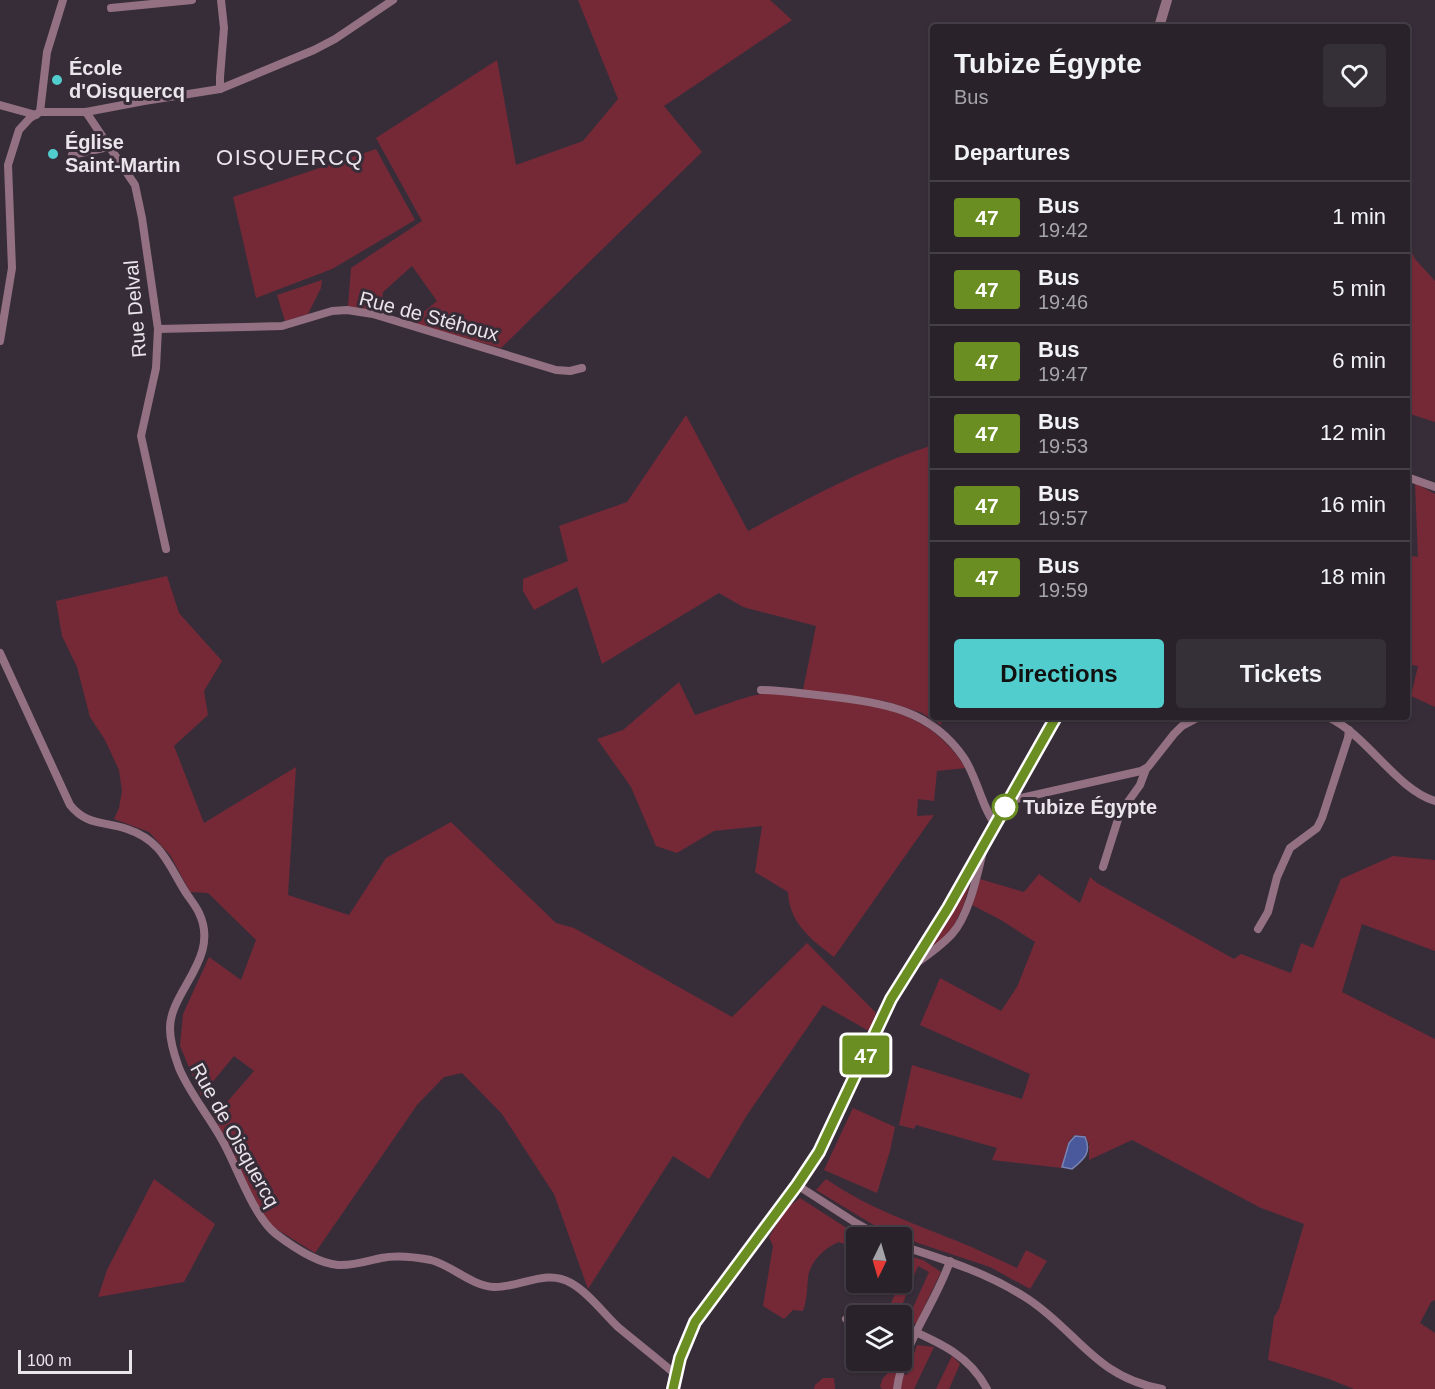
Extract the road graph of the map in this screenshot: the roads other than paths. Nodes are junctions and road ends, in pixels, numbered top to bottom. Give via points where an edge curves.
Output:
1 (63, 0) edge
2 (192, 0) edge
3 (221, 0) edge
4 (393, 0) edge
5 (1167, 0) edge
6 (111, 8) dead end
7 (1159, 24) edge
8 (220, 89) junction
9 (0, 105) edge
10 (86, 112) junction
11 (38, 114) junction
12 (108, 147) junction
13 (72, 155) dead end
14 (158, 329) junction
15 (0, 341) edge
16 (582, 368) dead end
17 (1410, 478) edge
18 (1435, 487) edge
19 (166, 549) dead end
20 (0, 653) edge
21 (761, 690) dead end
22 (1054, 720) edge
23 (1193, 720) edge
24 (1333, 720) edge
25 (1349, 730) junction
26 (1146, 768) junction
27 (1008, 801) junction
28 (1435, 801) edge
29 (996, 825) junction
30 (985, 844) junction
31 (1103, 867) dead end
32 (1258, 928) dead end
33 (910, 968) junction
34 (797, 1185) junction
35 (863, 1227) edge
36 (912, 1249) edge
37 (950, 1261) junction
38 (912, 1330) edge
39 (916, 1332) junction
40 (675, 1374) junction
41 (673, 1389) edge
42 (897, 1389) edge
43 (987, 1389) edge
44 (1162, 1389) edge

1 - 11 street via 47,52
2 - 6 street
3 - 8 street via 225,28
4 - 8 street via 314,50
5 - 7 street
8 - 10 street
9 - 11 street
10 - 11 street
10 - 12 street, Rue Delval
11 - 15 street via 19,130 8,165 12,268
12 - 13 street
12 - 14 street, Rue Delval via 135,185
14 - 16 street, Rue de Stéhoux via 282,326 332,311 350,310 556,370
14 - 19 street, Rue Delval via 156,368 141,436
17 - 18 street
20 - 40 street, Rue de Oisquercq via 76,813 85,819 126,828 153,842 199,912 203,945 173,1014 173,1047 187,1085 223,1140 262,1219 272,1231 303,1252 335,1265 398,1256 446,1265 491,1287 507,1287 541,1277 571,1282
21 - 29 street via 861,700 915,714 943,734 962,755
22 - 27 street
23 - 26 street via 1182,726
24 - 25 street
25 - 28 street via 1416,792
25 - 32 street via 1322,818 1317,828 1290,848 1268,912
26 - 27 street
26 - 31 street via 1140,785 1120,813
27 - 29 street
29 - 30 street
30 - 33 street
30 - 33 street via 964,915 954,932
33 - 34 street via 891,999 831,1131
34 - 35 street
34 - 40 street via 695,1322
36 - 37 street
37 - 39 street
37 - 44 street via 995,1279 1030,1300 1092,1357 1124,1377
38 - 39 street
39 - 42 street
39 - 43 street via 962,1356
40 - 41 street

